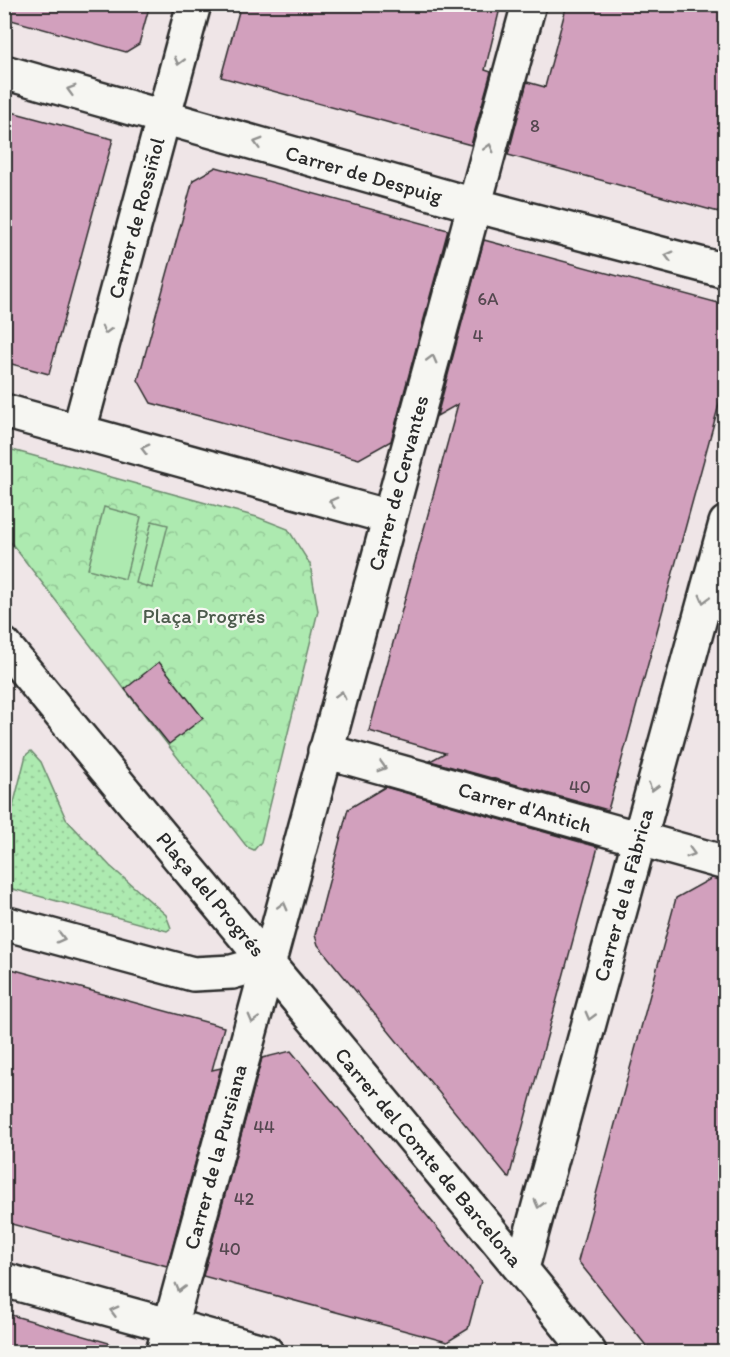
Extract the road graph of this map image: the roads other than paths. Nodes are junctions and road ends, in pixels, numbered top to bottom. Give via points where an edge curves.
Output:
1 (194, 4) edge
2 (529, 4) edge
3 (4, 72) edge
4 (163, 116) junction
5 (474, 205) junction
6 (726, 271) edge
7 (4, 411) edge
8 (79, 431) junction
9 (389, 517) junction
10 (726, 523) edge
11 (7, 653) edge
12 (4, 687) edge
13 (325, 751) junction
14 (639, 839) junction
15 (726, 863) edge
16 (4, 923) edge
17 (268, 962) junction
18 (522, 1268) junction
19 (4, 1280) edge
20 (166, 1339) edge
21 (266, 1353) edge
22 (589, 1353) edge

1 -> 4 street, Carrer de Rossiñol
5 -> 2 street, Carrer de Cervantes
4 -> 3 street, Carrer de Despuig
5 -> 4 street, Carrer de Despuig
4 -> 8 street, Carrer de Rossiñol
6 -> 5 street, Carrer de Despuig
9 -> 5 street, Carrer de Cervantes
7 - 8 street
9 -> 8 street
13 -> 9 street, Carrer de Cervantes
10 -> 14 street, Carrer de la Fàbrica
11 - 12 street
11 - 17 street, Plaça del Progrés
13 -> 14 street, Carrer d'Antich
17 -> 13 street, Carrer de Cervantes
14 -> 15 street, Carrer d'Antich
14 -> 18 street, Carrer de la Fàbrica
16 -> 17 street, Plaça del Progrés via 193,974 232,972
17 - 18 street, Carrer del Comte de Barcelona
17 -> 20 street, Carrer de la Pursiana
18 - 22 street, Carrer del Comte de Barcelona
20 -> 19 street
20 - 21 street

